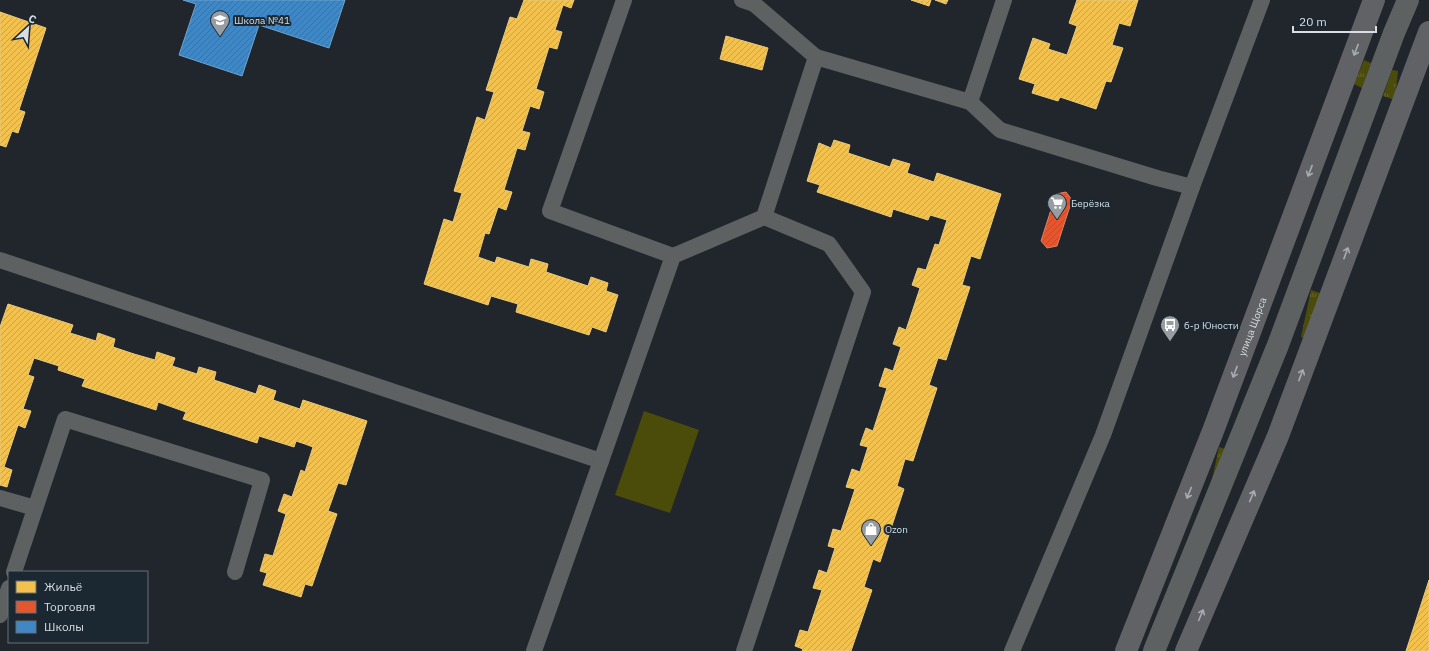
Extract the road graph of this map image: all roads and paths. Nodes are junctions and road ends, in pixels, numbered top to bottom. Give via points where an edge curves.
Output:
1 (624, 0) edge
2 (742, 0) edge
3 (1004, 0) edge
4 (1262, 0) edge
5 (1374, 0) edge
6 (1404, 0) edge
7 (1408, 0) edge
8 (1394, 33) junction
9 (1427, 41) edge
10 (816, 57) junction
11 (970, 102) junction
12 (1192, 187) junction
13 (764, 217) junction
14 (673, 256) junction
15 (0, 260) edge
16 (601, 461) junction
17 (0, 498) edge
18 (35, 508) junction
19 (14, 571) edge
20 (235, 572) dead end
21 (8, 591) edge
22 (0, 615) edge
23 (534, 651) edge
24 (744, 651) edge
25 (1012, 651) edge
26 (1126, 651) edge
27 (1154, 651) edge
28 (1186, 651) edge

1 - 14 lane via 550,211
2 - 10 lane via 754,4
3 - 11 lane
4 - 12 lane
5 -> 26 main road, улица Щорса via 1213,431
6 - 8 street
7 - 8 street
8 - 27 street via 1278,345
28 -> 9 main road via 1278,436
10 - 11 lane
10 - 13 lane
11 - 12 lane via 1000,130
12 - 25 lane via 1103,435
13 - 14 lane
13 - 24 lane via 829,244 863,292
14 - 16 lane
15 - 16 lane
16 - 23 lane
17 - 18 lane
18 - 19 lane
18 - 20 lane via 65,419 262,480
21 - 22 lane

